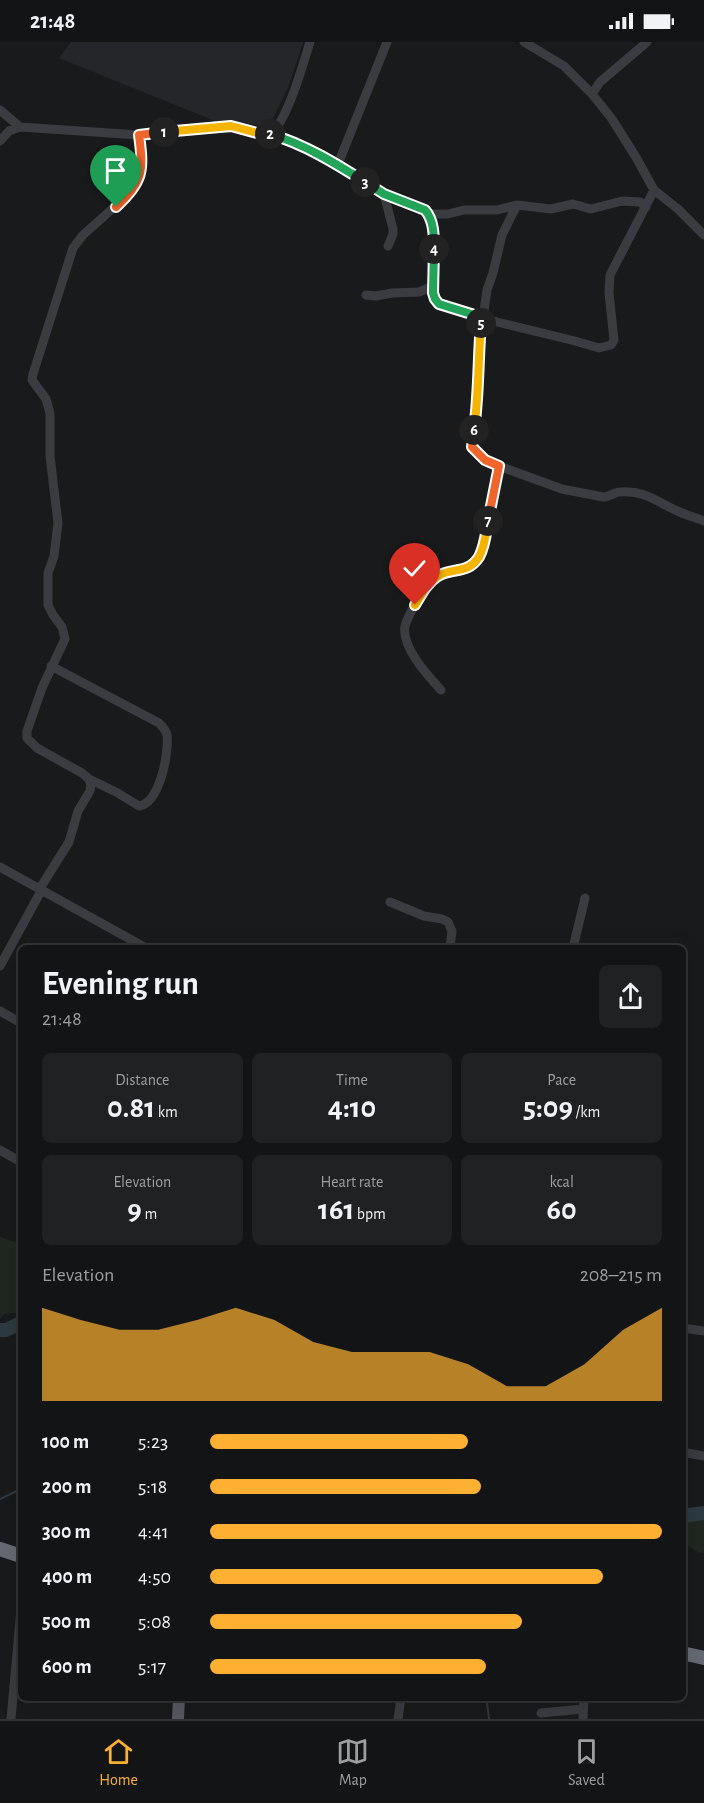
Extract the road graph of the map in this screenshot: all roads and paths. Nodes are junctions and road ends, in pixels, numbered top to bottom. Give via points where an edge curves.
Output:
1 (310, 42) edge
2 (387, 42) edge
3 (524, 42) edge
4 (647, 42) edge
5 (592, 94) junction
6 (0, 110) edge
7 (20, 127) junction
8 (271, 134) junction
9 (139, 135) junction
10 (0, 141) edge
11 (338, 164) junction
12 (654, 190) junction
13 (384, 194) junction
14 (517, 205) junction
15 (646, 207) junction
16 (429, 214) junction
17 (704, 235) edge
18 (387, 246) dead end
19 (433, 286) junction
20 (366, 295) dead end
21 (482, 318) junction
22 (499, 466) junction
23 (704, 521) edge
24 (51, 666) junction
25 (441, 690) dead end
26 (89, 779) junction
27 (0, 867) edge
28 (40, 890) junction
29 (585, 898) dead end
30 (390, 902) dead end
31 (141, 945) edge
32 (450, 945) edge
33 (574, 945) edge
34 (0, 966) edge
35 (0, 1011) edge
36 (18, 1021) edge
37 (0, 1150) edge
38 (18, 1160) edge
39 (686, 1329) edge
40 (704, 1331) edge
41 (686, 1453) edge
42 (704, 1456) edge
43 (0, 1549) edge
44 (18, 1555) edge
45 (18, 1643) edge
46 (686, 1654) edge
47 (704, 1658) edge
48 (179, 1701) edge
49 (401, 1701) edge
50 (541, 1713) dead end
51 (583, 1714) edge
52 (11, 1719) edge
53 (178, 1719) edge
54 (398, 1719) edge

1 - 8 street via 294,92
2 - 11 street
3 - 5 street via 564,66
4 - 5 street via 600,82
5 - 12 street via 638,159
6 - 7 street
7 - 9 street
7 - 10 street via 9,131
8 - 9 street via 231,126
8 - 11 street
9 - 24 street via 140,177 129,194 73,248 32,380 51,413 50,456 58,523 48,573 48,605 65,639
11 - 13 street
12 - 15 street
12 - 17 street
13 - 16 street
13 - 18 street via 393,230
14 - 15 street via 552,209 573,204 591,209 629,201
14 - 16 street
14 - 21 street via 502,235
15 - 21 street via 610,275 612,345 599,348
16 - 19 street via 434,240
19 - 20 street via 419,292
19 - 21 street via 439,304
21 - 22 street via 472,447 485,460
22 - 23 street via 562,489 603,497 636,492
22 - 25 street via 479,557 470,567 433,580 405,626 414,656
24 - 26 street via 27,738
24 - 26 street via 159,723 167,735 161,778 146,804 139,806
26 - 28 street via 90,791 78,811 69,842
27 - 28 street
28 - 31 street
28 - 34 street
29 - 33 street
30 - 32 street via 448,921 452,931
35 - 36 street
37 - 38 street
39 - 40 street
41 - 42 street
43 - 44 highway
45 - 52 street
46 - 47 highway
48 - 53 main road
49 - 54 street
50 - 51 street

